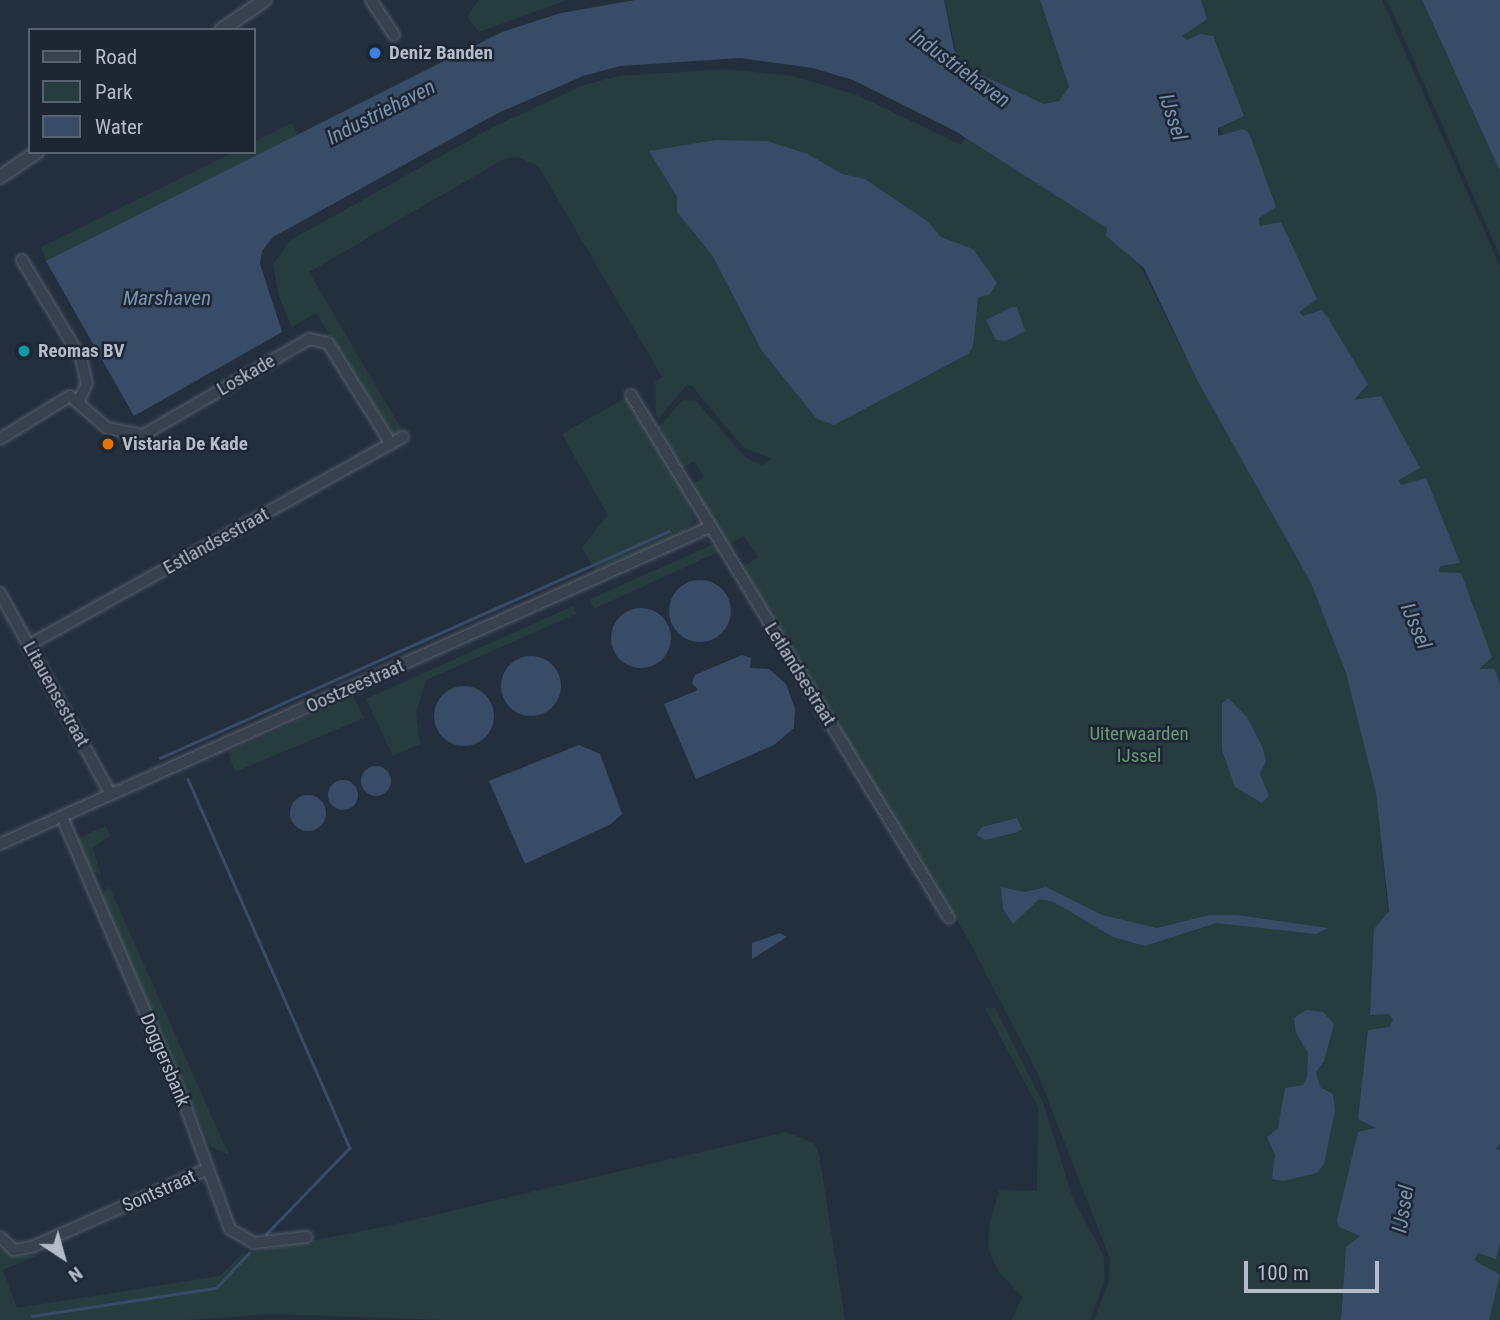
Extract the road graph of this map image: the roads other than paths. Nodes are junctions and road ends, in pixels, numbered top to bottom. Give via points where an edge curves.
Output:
1 (265, 0) edge
2 (371, 0) edge
3 (224, 28) edge
4 (394, 35) dead end
5 (34, 154) edge
6 (0, 177) edge
7 (22, 260) dead end
8 (631, 395) dead end
9 (79, 401) junction
10 (403, 437) dead end
11 (0, 439) edge
12 (391, 444) junction
13 (710, 527) junction
14 (0, 593) edge
15 (29, 645) junction
16 (111, 795) junction
17 (62, 817) junction
18 (0, 845) edge
19 (949, 918) dead end
20 (205, 1170) junction
21 (0, 1237) edge
22 (307, 1237) dead end

1 - 3 street
2 - 4 street
5 - 6 street
7 - 9 street via 81,358 87,383
8 - 13 street, Letlandsestraat
9 - 11 street, Loskade via 63,397
9 - 12 street, Loskade via 107,428 143,435 309,339 323,340
10 - 12 street, Estlandsestraat
12 - 15 street, Estlandsestraat
13 - 16 street, Oostzeestraat
13 - 19 street, Letlandsestraat
14 - 15 street, Litauensestraat
15 - 16 street, Litauensestraat
16 - 17 street, Oostzeestraat
17 - 18 street, Oostzeestraat
17 - 20 street, Doggersbank via 185,1105
20 - 21 street, Sontstraat via 24,1250 13,1250
20 - 22 street, Doggersbank via 236,1235 273,1244

